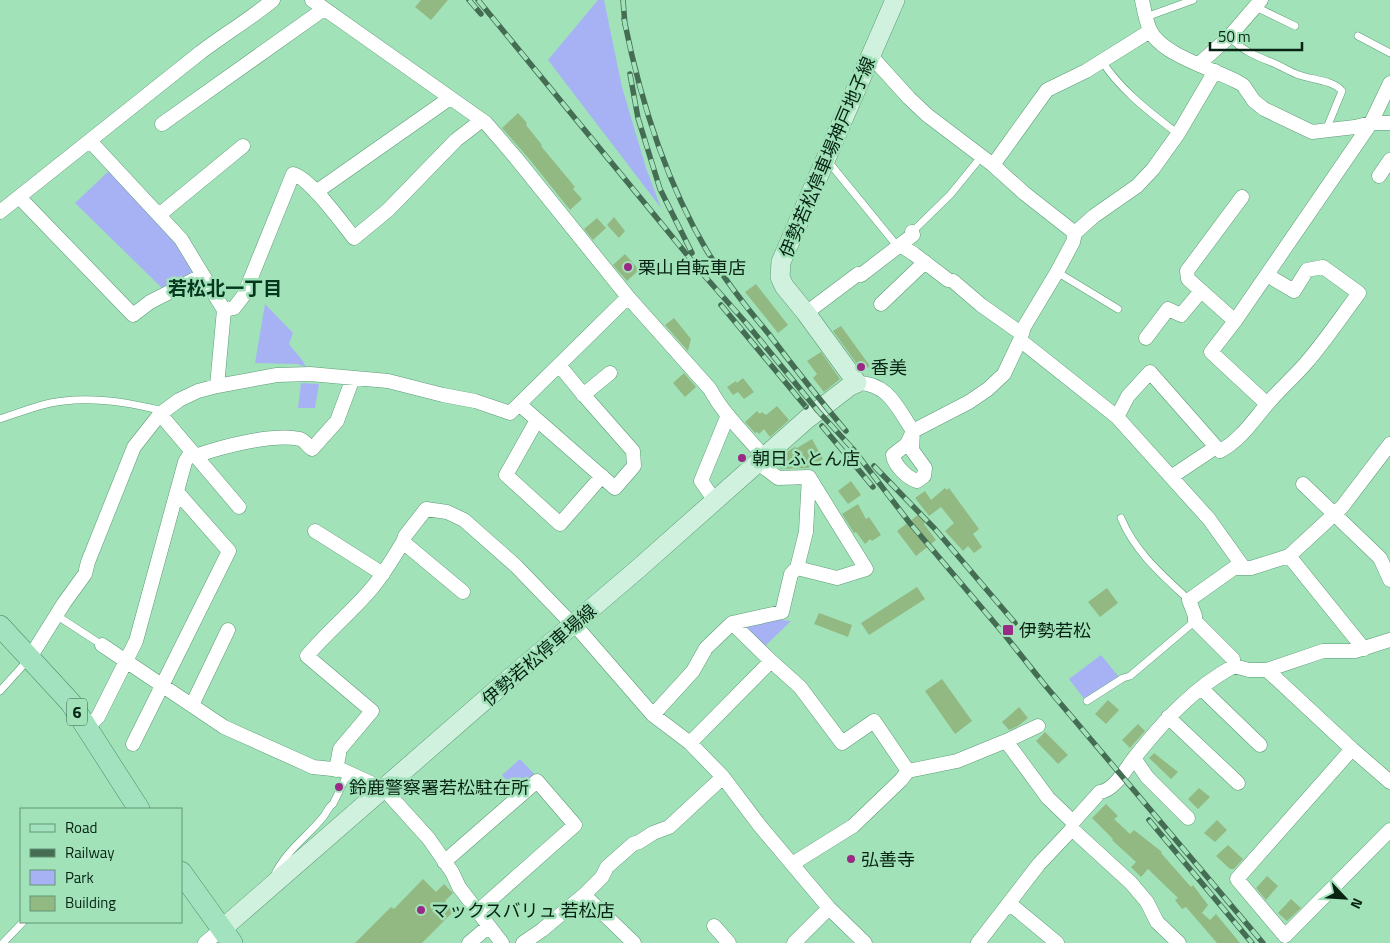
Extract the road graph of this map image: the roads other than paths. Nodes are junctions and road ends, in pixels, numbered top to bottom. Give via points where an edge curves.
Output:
1 (273, 0) edge
2 (312, 0) edge
3 (895, 0) edge
4 (1142, 0) edge
5 (1193, 0) edge
6 (1259, 2) edge
7 (324, 9) junction
8 (1146, 17) junction
9 (1295, 26) dead end
10 (1150, 31) junction
11 (1358, 36) dead end
12 (1229, 37) junction
13 (1390, 53) edge
14 (871, 56) junction
15 (1102, 61) junction
16 (1199, 64) junction
17 (1215, 71) junction
18 (1390, 83) edge
19 (450, 98) junction
20 (482, 120) junction
21 (1371, 123) junction
22 (1390, 123) edge
23 (162, 124) dead end
24 (1326, 131) junction
25 (1178, 134) junction
26 (90, 141) junction
27 (243, 146) dead end
28 (827, 160) junction
29 (1390, 160) edge
30 (987, 161) junction
31 (1379, 176) dead end
32 (316, 192) junction
33 (19, 197) junction
34 (1242, 197) dead end
35 (0, 212) edge
36 (158, 215) junction
37 (912, 232) joint
38 (1075, 233) junction
39 (899, 246) junction
40 (924, 262) junction
41 (1057, 272) junction
42 (203, 275) junction
43 (1267, 275) junction
44 (1201, 291) junction
45 (628, 297) junction
46 (881, 304) dead end
47 (1118, 309) dead end
48 (224, 310) junction
49 (806, 312) junction
50 (1235, 321) junction
51 (1021, 337) junction
52 (1146, 338) dead end
53 (559, 365) junction
54 (610, 373) dead end
55 (352, 378) junction
56 (857, 383) junction
57 (218, 386) junction
58 (583, 395) junction
59 (520, 404) junction
60 (1267, 404) junction
61 (162, 412) junction
62 (728, 415) junction
63 (1117, 417) junction
64 (0, 418) edge
65 (537, 420) junction
66 (1390, 444) edge
67 (1216, 447) junction
68 (193, 454) junction
69 (761, 460) junction
70 (602, 476) junction
71 (809, 477) junction
72 (1171, 477) junction
73 (1302, 484) dead end
74 (177, 492) junction
75 (715, 500) junction
76 (239, 507) dead end
77 (1334, 513) junction
78 (1121, 518) dead end
79 (315, 532) dead end
80 (402, 542) junction
81 (1385, 555) edge
82 (1290, 556) junction
83 (797, 568) junction
84 (1244, 568) junction
85 (383, 574) junction
86 (1390, 580) edge
87 (463, 592) dead end
88 (1189, 600) junction
89 (56, 615) junction
90 (1195, 621) junction
91 (732, 623) junction
92 (574, 625) junction
93 (0, 626) edge
94 (228, 630) dead end
95 (1390, 640) edge
96 (102, 645) joint
97 (1364, 649) junction
98 (29, 659) junction
99 (771, 661) junction
100 (126, 662) junction
101 (1234, 666) junction
102 (1267, 670) junction
103 (162, 686) junction
104 (1201, 688) junction
105 (0, 691) edge
106 (1087, 701) dead end
107 (192, 705) junction
108 (653, 715) junction
109 (1168, 717) junction
110 (1038, 726) dead end
111 (87, 728) junction
112 (1006, 741) junction
113 (690, 743) junction
114 (133, 744) dead end
115 (1260, 745) dead end
116 (1352, 749) junction
117 (1134, 758) junction
118 (342, 771) junction
119 (908, 771) junction
120 (723, 777) junction
121 (1390, 782) edge
122 (1238, 783) dead end
123 (384, 789) junction
124 (139, 808) edge
125 (1188, 818) dead end
126 (1072, 826) junction
127 (1390, 830) edge
128 (444, 862) junction
129 (792, 864) junction
130 (182, 874) edge
131 (272, 885) junction
132 (584, 895) junction
133 (1009, 903) junction
134 (829, 908) junction
135 (478, 911) junction
136 (22, 923) edge
137 (489, 926) junction
138 (714, 926) dead end
139 (217, 939) edge
140 (3, 943) edge
141 (469, 943) edge
142 (502, 943) edge
143 (523, 943) edge
144 (634, 943) edge
145 (729, 943) edge
146 (794, 943) edge
147 (865, 943) edge
148 (978, 943) edge
149 (1057, 943) edge
150 (1179, 943) edge

1 - 26 street via 201,52
2 - 7 street
3 - 14 main road, 伊勢若松停車場神戸地子線
4 - 8 street
5 - 8 lane
6 - 9 lane
6 - 12 street
7 - 19 street
7 - 23 street
8 - 10 street
10 - 15 street
10 - 16 street via 1172,52
11 - 13 lane
12 - 16 street
12 - 24 lane via 1257,58 1298,75 1337,86 1342,91
14 - 28 main road, 伊勢若松停車場神戸地子線
14 - 30 street via 927,116
15 - 25 lane via 1136,101
15 - 30 street via 1047,90
16 - 17 street
17 - 24 street via 1242,85 1264,109 1312,132
17 - 25 street
18 - 21 street
19 - 20 street
19 - 32 street
20 - 32 street via 456,140 388,210 354,238
20 - 45 street
21 - 22 street
21 - 24 street
21 - 43 street
25 - 38 street via 1137,186
26 - 33 street
26 - 36 street
27 - 36 street
28 - 39 lane
28 - 49 main road, 伊勢若松停車場神戸地子線 via 780,269 784,286
29 - 31 street
30 - 37 lane
30 - 38 street
32 - 48 street via 293,174 244,295 234,308
33 - 35 street
33 - 42 street via 133,315 150,302
34 - 44 street via 1188,271 1188,279
36 - 42 street via 181,239
37 - 39 street via 913,235
38 - 41 street
39 - 40 street
39 - 49 street
40 - 46 street
40 - 51 street via 953,281
41 - 47 lane
41 - 51 street
42 - 48 street
43 - 50 street
43 - 60 street via 1294,291 1307,270 1323,267 1359,293 1304,365
44 - 50 street
44 - 52 street via 1181,315 1168,309
45 - 53 street
45 - 62 street via 710,389
48 - 57 street
49 - 56 main road, 伊勢若松停車場神戸地子線
50 - 60 street via 1211,352
51 - 56 street via 1004,374 988,389 913,431 886,392 876,386
51 - 63 street
53 - 58 street
53 - 59 street
54 - 58 street
55 - 57 street via 277,375
55 - 59 street via 388,381 475,401 510,413
55 - 68 street via 337,421 312,449 302,439 282,438
56 - 69 main road, 伊勢若松停車場線 via 831,399
57 - 61 street via 198,391
58 - 70 street via 634,451 634,466 616,488
59 - 65 street
60 - 67 street via 1246,430 1225,448 1220,451
61 - 64 lane via 129,403 85,399 47,404
61 - 68 street
61 - 89 street via 134,447 85,574
62 - 69 street
62 - 75 street via 701,481
63 - 67 street via 1128,396 1150,372
63 - 72 street
65 - 70 street
65 - 70 street via 506,475 560,524
66 - 77 street
67 - 72 street
68 - 74 street via 185,462
68 - 76 street
69 - 71 street via 778,478
69 - 75 main road, 伊勢若松停車場線
71 - 83 street via 806,532
71 - 83 street via 866,569 836,578
72 - 84 street via 1209,518
73 - 77 street
74 - 100 street via 136,641
74 - 103 street via 230,551
75 - 92 main road, 伊勢若松停車場線
77 - 81 street
77 - 82 street
78 - 88 lane via 1151,566
79 - 85 street
80 - 85 street
80 - 87 street
80 - 92 street via 426,509 447,512 464,520 516,566
81 - 86 street
82 - 84 street
82 - 97 street
83 - 91 street via 791,574 782,612
84 - 88 street via 1234,568
85 - 118 street via 307,656 372,711 340,749
88 - 90 street
89 - 96 lane
89 - 98 street
90 - 101 street via 1233,659
90 - 106 lane via 1130,676
91 - 99 street
91 - 108 street via 706,648 693,671
92 - 108 street
92 - 123 main road, 伊勢若松停車場線
93 - 98 main road, 6
94 - 107 street
95 - 97 street
96 - 100 street
97 - 102 street via 1324,651
98 - 105 lane
98 - 111 main road, 6 via 71,703
99 - 113 street
99 - 119 street via 800,687 842,742 874,721
100 - 103 street
100 - 111 street via 98,717
101 - 102 street
101 - 104 street
102 - 116 street
103 - 107 street
103 - 114 street
104 - 109 street
104 - 115 street
107 - 118 street via 224,727 299,761 313,767
108 - 113 street
109 - 117 street
109 - 122 street
110 - 112 street
111 - 124 main road, 6
112 - 119 street via 957,761
112 - 126 street
113 - 120 street
116 - 121 street
116 - 127 street via 1238,879 1285,936
117 - 125 street via 1147,777
117 - 126 street
118 - 123 street
118 - 131 lane via 333,804 280,865
119 - 129 street via 853,826
120 - 129 street
120 - 132 street via 669,827 633,844 607,867
123 - 128 street via 429,839
123 - 131 main road, 伊勢若松停車場線
126 - 133 street
126 - 150 street via 1131,883 1158,922
128 - 135 street
128 - 135 street via 537,781 575,825
129 - 134 street
130 - 139 main road
131 - 139 main road, 伊勢若松停車場線
132 - 143 street
132 - 144 street
133 - 148 street
133 - 149 street
134 - 146 street
134 - 147 street
135 - 137 street
136 - 140 lane
137 - 141 street
137 - 142 street
138 - 145 street

